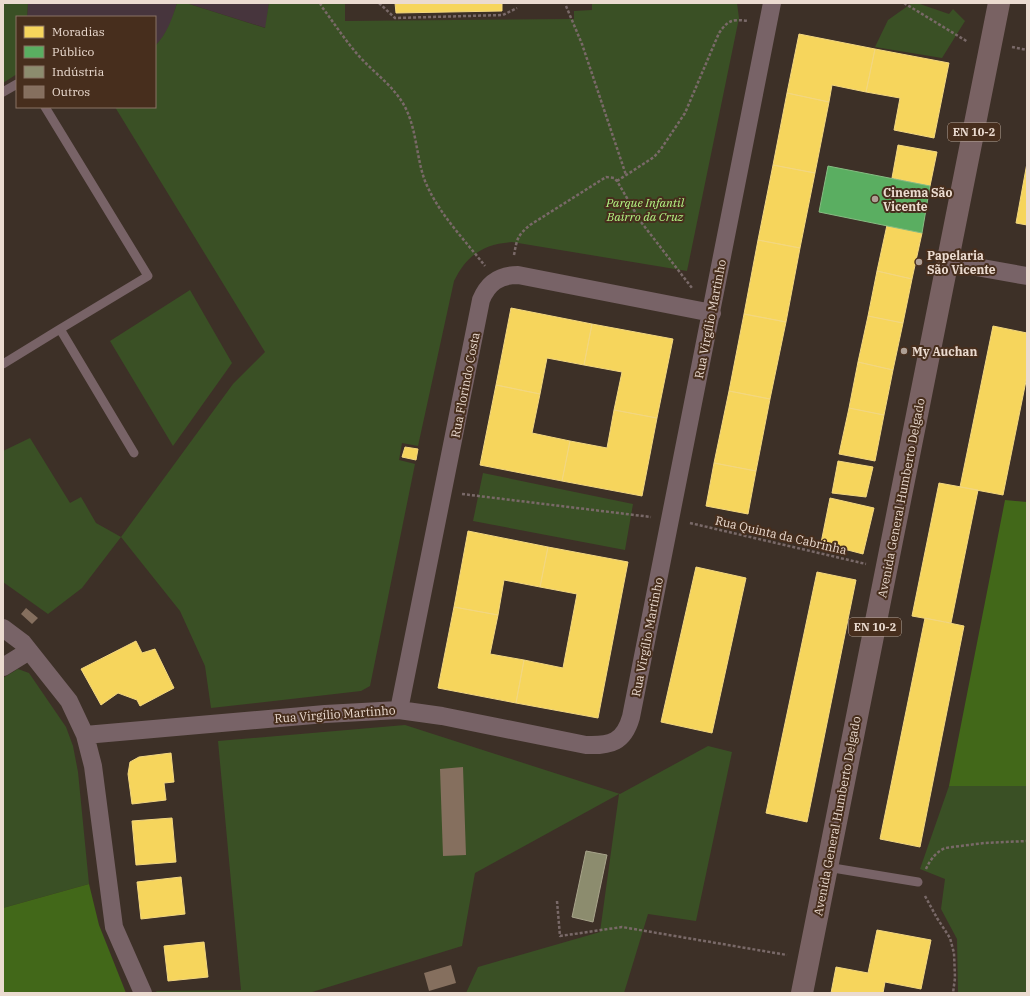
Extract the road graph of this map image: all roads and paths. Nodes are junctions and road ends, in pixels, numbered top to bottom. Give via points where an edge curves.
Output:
1 (320, 3) edge
2 (379, 3) edge
3 (772, 3) edge
4 (999, 3) edge
5 (566, 6) dead end
6 (517, 8) dead end
7 (768, 25) junction
8 (16, 85) edge
9 (3, 92) edge
10 (46, 108) edge
11 (626, 175) junction
12 (617, 181) junction
13 (948, 262) junction
14 (1027, 276) edge
15 (503, 278) junction
16 (712, 313) junction
17 (60, 329) junction
18 (3, 364) edge
19 (134, 453) dead end
20 (443, 492) junction
21 (671, 519) junction
22 (887, 569) junction
23 (3, 628) edge
24 (28, 651) junction
25 (3, 666) edge
26 (399, 710) junction
27 (85, 735) junction
28 (1027, 841) edge
29 (827, 867) junction
30 (918, 882) junction
31 (557, 901) dead end
32 (809, 959) junction
33 (143, 993) edge
34 (802, 993) edge
35 (953, 993) edge

1 - 15 path via 358,56 393,89 405,108 426,181 438,206
2 - 6 path via 395,18 503,15
3 - 7 street, Rua Virgílio Martinho
4 - 13 main road, Avenida General Humberto Delgado / EN 10-2
5 - 11 path
7 - 11 path via 736,19 725,25 719,33 685,113 667,141 654,156
7 - 16 street, Rua Virgílio Martinho
8 - 9 lane
10 - 17 lane via 148,276
11 - 12 path
12 - 15 path via 606,177 530,225 518,238
12 - 16 path via 641,222
13 - 14 street
13 - 22 main road, Avenida General Humberto Delgado / EN 10-2
15 - 16 street via 518,275
15 - 20 street, Rua Florindo Costa via 485,291 481,300
16 - 21 street, Rua Virgílio Martinho
17 - 18 lane
17 - 19 lane
20 - 21 path, Rua Quinta da Cabrinha
20 - 26 street, Rua Florindo Costa
21 - 22 path, Rua Quinta da Cabrinha
21 - 26 street, Rua Virgílio Martinho via 631,717 619,739 612,743 586,745 442,716
22 - 29 main road, Avenida General Humberto Delgado / EN 10-2
23 - 24 street via 23,643
24 - 25 street
24 - 27 street via 69,701
26 - 27 street, Rua Virgílio Martinho
27 - 33 street via 93,766 114,927
28 - 30 path via 945,848 930,860
29 - 30 lane
29 - 32 main road, Avenida General Humberto Delgado / EN 10-2
30 - 35 path via 950,938 954,953
31 - 32 path via 560,936 622,926
32 - 34 main road, Avenida General Humberto Delgado / EN 10-2

